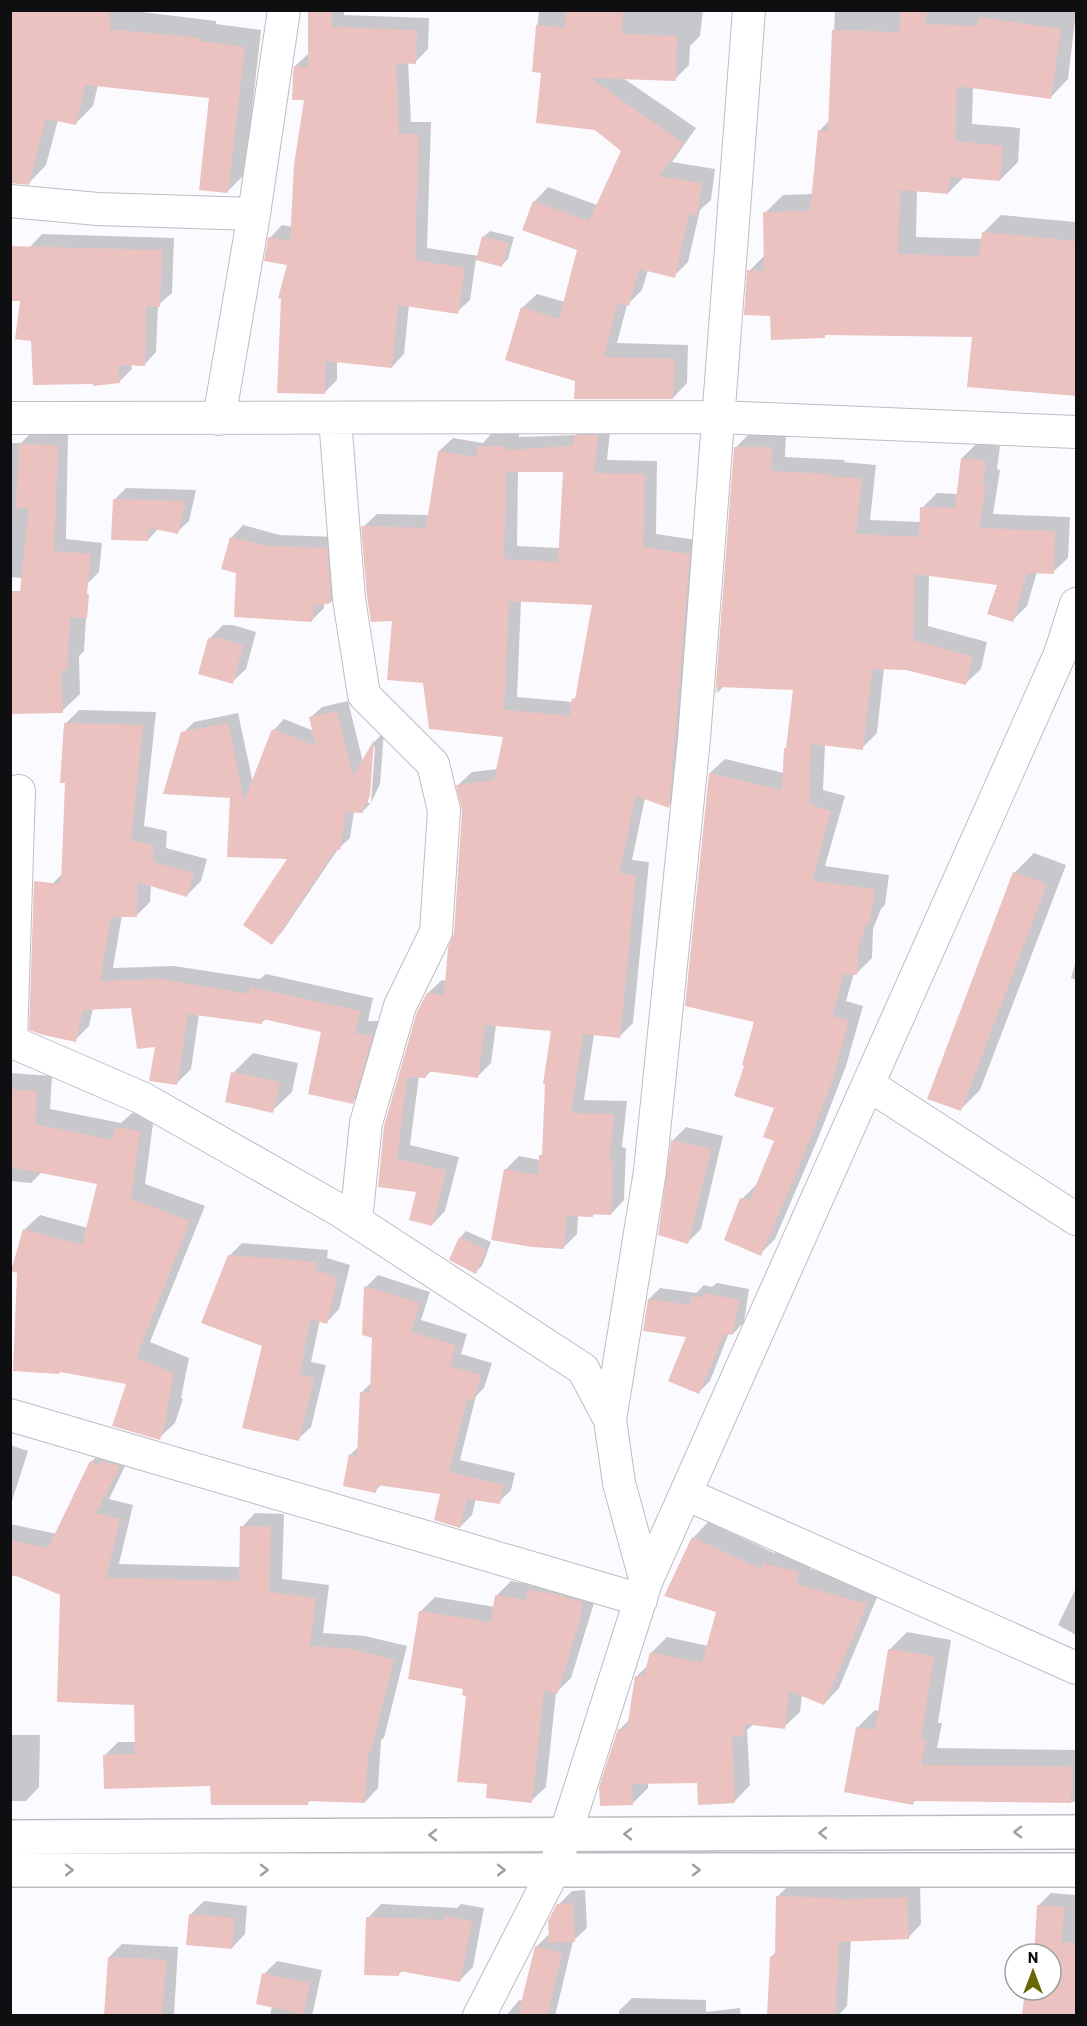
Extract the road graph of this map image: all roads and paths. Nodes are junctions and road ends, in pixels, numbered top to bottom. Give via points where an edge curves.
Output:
1 (284, 10) edge
2 (749, 10) edge
3 (10, 201) edge
4 (254, 214) junction
5 (719, 417) junction
6 (10, 418) edge
7 (335, 418) junction
8 (219, 419) junction
9 (1077, 432) edge
10 (1077, 604) edge
11 (19, 791) dead end
12 (11, 1041) edge
13 (869, 1085) junction
14 (1077, 1219) edge
15 (356, 1221) junction
16 (10, 1415) edge
17 (610, 1420) junction
18 (686, 1494) junction
19 (644, 1591) junction
20 (1077, 1668) edge
21 (1077, 1832) edge
22 (564, 1834) junction
23 (10, 1837) edge
24 (10, 1870) edge
25 (554, 1870) junction
26 (1077, 1870) edge
27 (479, 2016) edge

1 - 4 street
2 - 5 street
3 - 4 street via 98,209
4 - 8 street
5 - 7 street
5 - 9 street
5 - 17 street via 694,739 650,1171
6 - 8 street
7 - 8 street
7 - 15 street via 349,599 364,695 433,764 444,810 436,932 400,1006 366,1123
10 - 13 street via 1060,654
11 - 12 street
12 - 15 street via 142,1098
13 - 14 street
13 - 18 street
15 - 17 street via 583,1369
16 - 19 street
17 - 19 street via 619,1483
18 - 19 street
18 - 20 street
19 - 22 street
21 -> 22 main road
22 -> 23 main road
22 - 25 street
24 -> 25 main road
25 -> 26 main road
25 - 27 street

